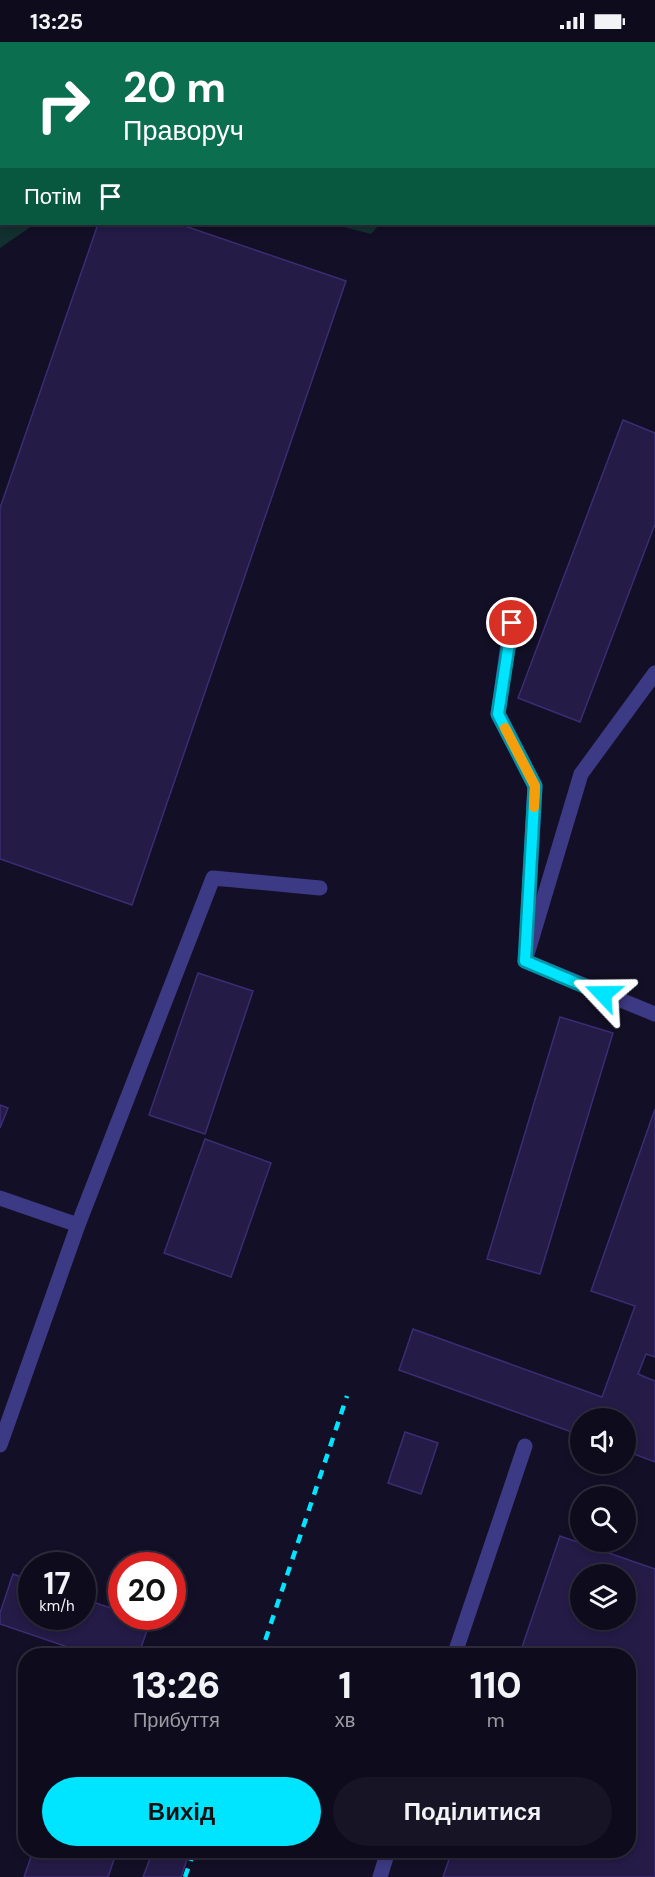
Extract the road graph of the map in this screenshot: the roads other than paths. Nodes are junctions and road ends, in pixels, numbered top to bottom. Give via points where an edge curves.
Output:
1 (512, 623) dead end
2 (655, 673) edge
3 (320, 888) dead end
4 (525, 961) junction
5 (655, 1014) edge
6 (0, 1198) edge
7 (78, 1225) junction
8 (0, 1445) edge
9 (525, 1446) dead end
10 (457, 1648) edge
11 (386, 1858) edge
12 (380, 1877) edge

1 - 4 street via 498,714 535,786
2 - 4 street via 581,774
3 - 7 street via 213,878
4 - 5 street
6 - 7 street
7 - 8 street
9 - 10 street
11 - 12 street

